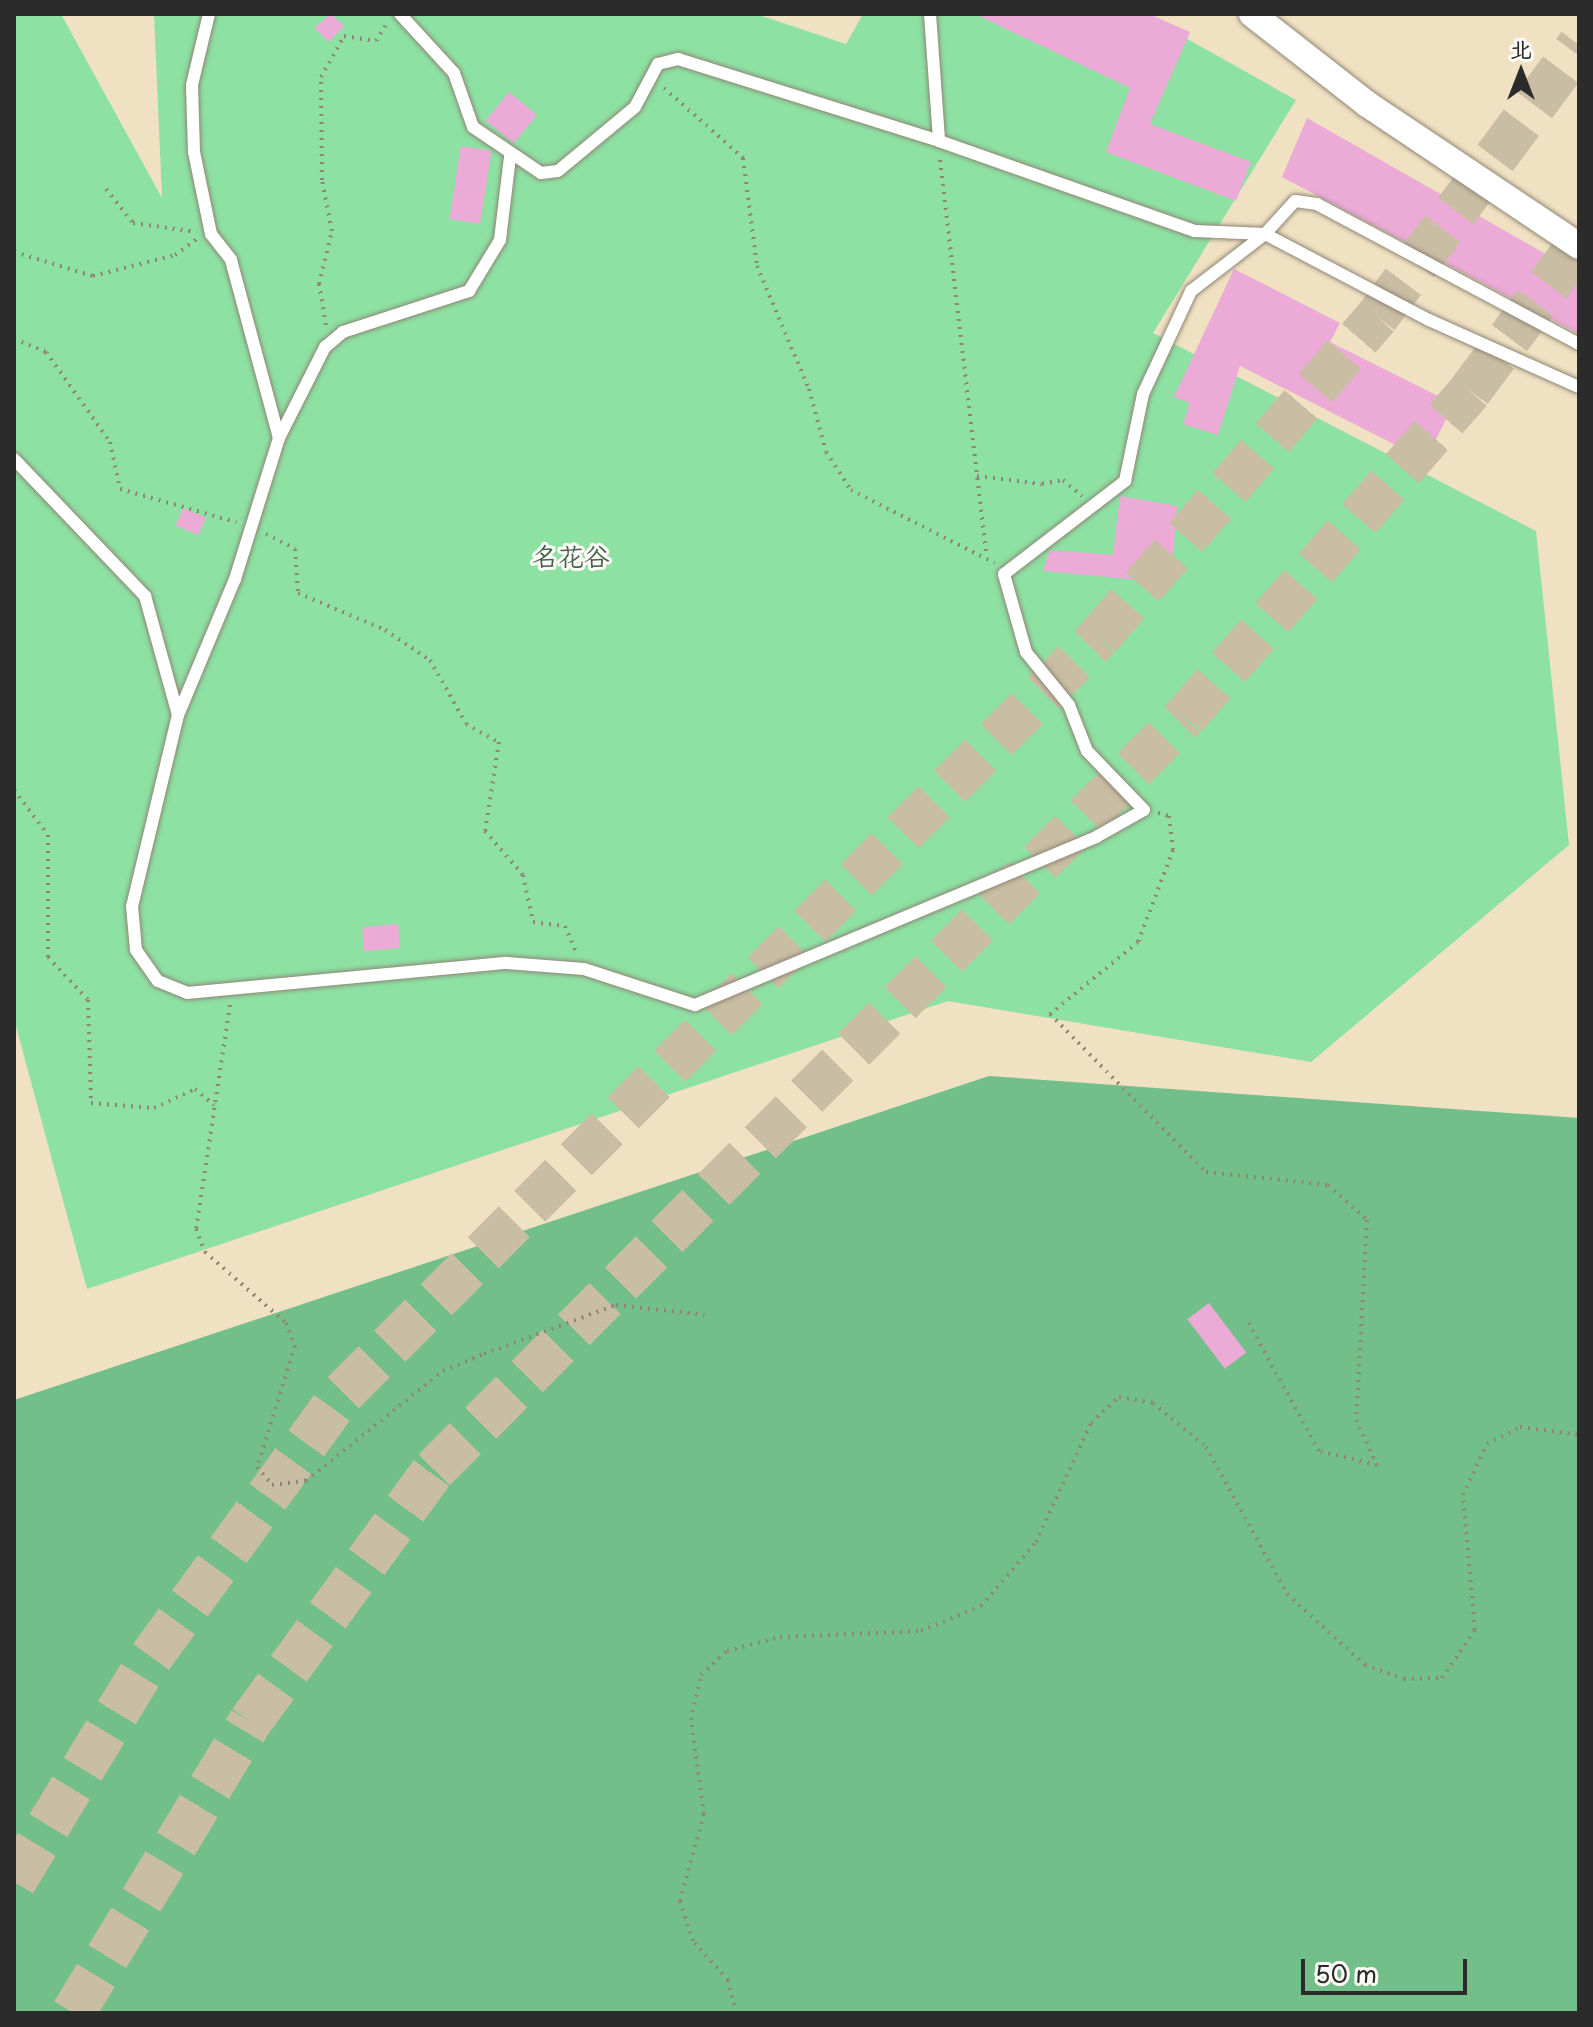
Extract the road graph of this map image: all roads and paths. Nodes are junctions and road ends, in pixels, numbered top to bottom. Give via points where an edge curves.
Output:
1 (209, 14) edge
2 (400, 14) edge
3 (930, 14) edge
4 (1252, 14) edge
5 (344, 36) dead end
6 (644, 90) junction
7 (939, 141) junction
8 (510, 157) junction
9 (106, 189) dead end
10 (211, 234) junction
11 (1265, 234) junction
12 (1579, 246) edge
13 (14, 252) edge
14 (14, 339) edge
15 (1579, 344) edge
16 (325, 347) junction
17 (1579, 387) edge
18 (279, 438) junction
19 (14, 459) edge
20 (977, 476) junction
21 (1091, 513) junction
22 (250, 532) junction
23 (986, 554) junction
24 (1004, 574) junction
25 (178, 715) junction
26 (14, 790) edge
27 (1144, 810) junction
28 (584, 969) junction
29 (232, 991) junction
30 (215, 1107) junction
31 (704, 1315) dead end
32 (1246, 1318) dead end
33 (1579, 1435) edge
34 (736, 2013) edge

1 - 10 lane via 192,85 194,152
2 - 8 lane via 445,60 473,127
3 - 7 lane
4 - 12 street via 1367,104
5 - 16 path via 321,77 322,180 332,231 319,284
6 - 7 lane via 658,64 707,63
6 - 8 lane via 635,107 558,171 541,173
6 - 23 path via 668,87 743,158 757,266 809,389 826,452 851,490
7 - 11 lane via 1195,231
7 - 20 path
8 - 16 lane via 500,240 469,291 343,332
9 - 10 path via 133,223
10 - 13 path via 175,255 93,276
10 - 18 lane via 231,260
11 - 15 lane via 1295,201 1317,204
11 - 17 lane via 1429,320
11 - 21 lane via 1191,291 1143,394 1125,481
14 - 22 path via 46,352 101,429 120,489 231,518
16 - 18 lane
18 - 22 lane
19 - 25 lane via 145,596
20 - 21 path via 1042,484 1063,480 1076,485
20 - 23 path
21 - 24 lane
22 - 25 lane
22 - 28 path via 295,549 298,593 385,630 430,660 466,724 499,742 485,831 523,875 533,922 565,926
23 - 24 path
24 - 27 lane via 1026,652 1069,705 1087,751
25 - 29 lane via 132,906 136,950 158,981 187,993
26 - 30 path via 48,835 48,957 88,1000 91,1103 154,1108 195,1089
27 - 28 lane via 1096,837 695,1005
27 - 32 path via 1169,816 1173,850 1138,942 1050,1014 1206,1172 1328,1185 1367,1220 1356,1420 1377,1465 1319,1451
28 - 29 lane via 507,963
29 - 30 path
30 - 31 path via 196,1229 205,1252 286,1323 295,1346 257,1467 272,1485 306,1481 443,1371 484,1354 575,1326 616,1305
33 - 34 path via 1520,1427 1487,1444 1463,1495 1475,1630 1442,1678 1404,1679 1365,1665 1287,1594 1206,1447 1153,1403 1119,1397 1091,1423 1036,1542 981,1606 921,1631 780,1637 727,1651 701,1675 691,1720 704,1814 680,1901 693,1941 728,1980

